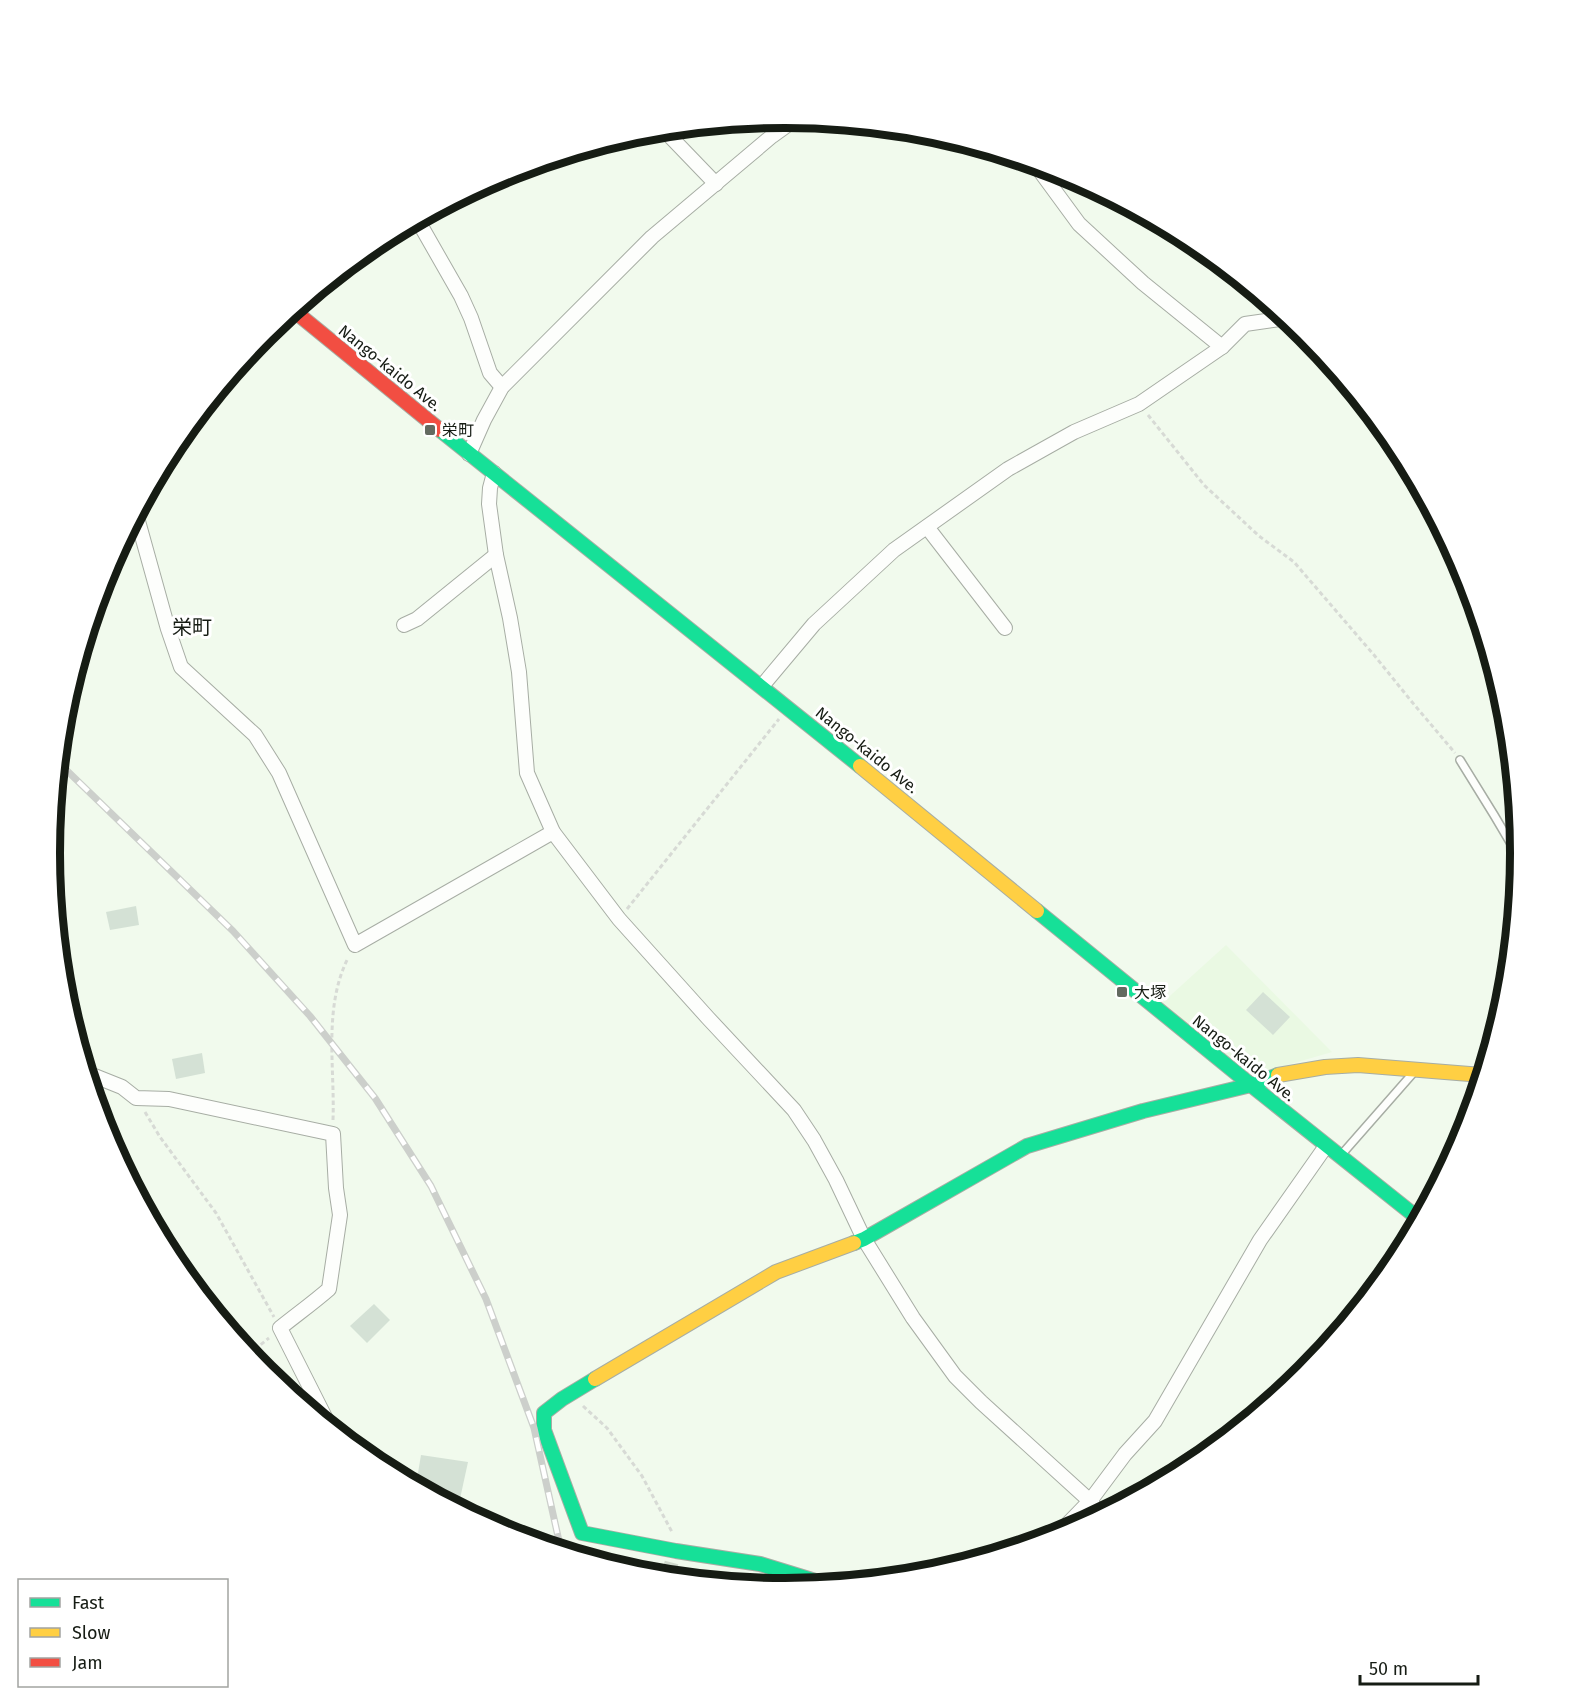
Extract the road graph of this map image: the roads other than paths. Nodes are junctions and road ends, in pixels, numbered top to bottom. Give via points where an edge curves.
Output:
1 (785, 128) edge
2 (671, 137) edge
3 (1044, 176) edge
4 (716, 184) junction
5 (421, 226) edge
6 (298, 315) edge
7 (1276, 320) edge
8 (1222, 347) junction
9 (502, 387) junction
10 (470, 454) junction
11 (494, 473) junction
12 (139, 525) edge
13 (927, 527) junction
14 (496, 555) junction
15 (404, 626) dead end
16 (1005, 628) dead end
17 (762, 686) junction
18 (1460, 760) road end
19 (553, 832) junction
20 (1510, 841) edge
21 (1415, 1070) junction
22 (1475, 1074) edge
23 (95, 1076) edge
24 (1251, 1085) junction
25 (1326, 1146) junction
26 (1340, 1155) junction
27 (1413, 1214) edge
28 (864, 1239) junction
29 (321, 1409) edge
30 (1090, 1501) junction
31 (1095, 1508) edge
32 (1076, 1516) edge
33 (803, 1577) edge

1 - 4 street
2 - 4 street
3 - 8 street via 1079,224
4 - 9 street via 652,237
5 - 9 street via 461,296 490,373
6 - 10 street, Nango-kaido Ave.
7 - 8 street via 1245,324
8 - 13 street via 1139,404 1074,432 1008,469
9 - 10 street
10 - 11 street, Nango-kaido Ave.
11 - 14 street via 489,504
11 - 17 street, Nango-kaido Ave.
12 - 19 street via 181,667 255,735 279,773 355,945
13 - 16 street
13 - 17 street via 894,550 814,624
14 - 15 street
14 - 19 street via 519,672 527,773
17 - 24 street, Nango-kaido Ave.
18 - 20 lane
19 - 28 street via 619,919 794,1110 836,1180
21 - 22 street
21 - 24 street via 1358,1065 1325,1067 1278,1075
21 - 26 lane
23 - 29 street via 122,1087 136,1098 169,1099 333,1134 340,1215 329,1290 280,1328
24 - 25 street, Nango-kaido Ave.
24 - 28 street via 1143,1111 1027,1146
25 - 26 street, Nango-kaido Ave.
25 - 30 street via 1260,1239 1155,1421
26 - 27 street, Nango-kaido Ave.
28 - 30 street via 955,1376
28 - 33 street via 776,1272 544,1413 544,1430 582,1533 677,1555 760,1564
30 - 31 street
30 - 32 street

